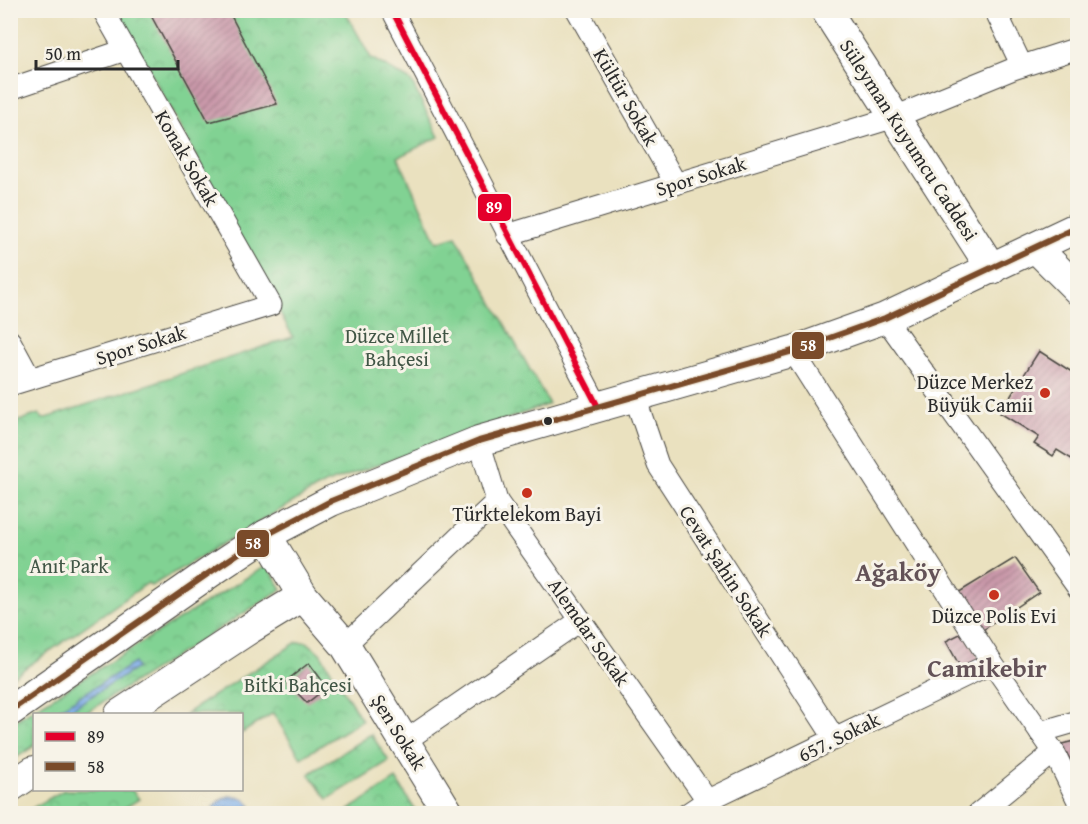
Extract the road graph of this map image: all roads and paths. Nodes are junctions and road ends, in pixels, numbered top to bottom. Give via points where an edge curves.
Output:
1 (103, 10) edge
2 (392, 10) edge
3 (577, 10) edge
4 (826, 10) edge
5 (995, 10) edge
6 (1077, 48) edge
7 (125, 50) junction
8 (1022, 66) junction
9 (10, 89) edge
10 (895, 117) junction
11 (676, 184) junction
12 (1077, 227) edge
13 (507, 234) junction
14 (1035, 248) junction
15 (992, 269) junction
16 (1077, 290) edge
17 (271, 305) joint
18 (885, 318) junction
19 (10, 341) edge
20 (793, 351) junction
21 (20, 382) edge
22 (634, 394) junction
23 (597, 405) junction
24 (479, 441) junction
25 (497, 501) junction
26 (266, 535) junction
27 (1077, 588) edge
28 (303, 596) junction
29 (581, 620) junction
30 (345, 645) junction
31 (992, 663) junction
32 (10, 711) edge
33 (122, 713) edge
34 (1077, 721) edge
35 (1040, 732) junction
36 (835, 739) junction
37 (405, 741) junction
38 (1054, 752) junction
39 (33, 772) edge
40 (10, 788) edge
41 (1077, 801) edge
42 (712, 807) edge
43 (449, 813) edge
44 (687, 813) edge
45 (978, 813) edge

1 - 7 street, Konak Sokak
2 - 13 street
3 - 11 street, Kültür Sokak
4 - 10 main road, Süleyman Kuyumcu Caddesi
5 - 8 street
6 - 8 street, Spor Sokak
7 - 9 street
7 - 17 street, Konak Sokak
8 - 10 street, Spor Sokak
10 - 11 street, Spor Sokak
10 - 15 main road, Süleyman Kuyumcu Caddesi
11 - 13 street, Spor Sokak
12 - 14 main road
13 - 23 street
14 - 15 main road
14 - 16 main road
15 - 18 main road
17 - 21 street, Spor Sokak
18 - 20 main road
18 - 27 street
19 - 21 street
20 - 22 main road
20 - 31 street
22 - 23 main road
22 - 36 street, Cevat Şahin Sokak via 658,465
23 - 24 main road
24 - 25 street, Alemdar Sokak
24 - 26 main road via 330,501
25 - 29 street, Alemdar Sokak
25 - 30 street
26 - 28 main road, Şen Sokak
26 - 32 main road
28 - 30 main road, Şen Sokak
28 - 33 main road
29 - 37 street
29 - 42 street, Alemdar Sokak
30 - 37 main road, Şen Sokak
31 - 35 street
31 - 36 street, 657. Sokak
34 - 35 street
35 - 38 street
36 - 42 street, 657. Sokak
37 - 43 main road, Şen Sokak
38 - 41 street
38 - 45 street
39 - 40 main road
42 - 44 street, 657. Sokak

